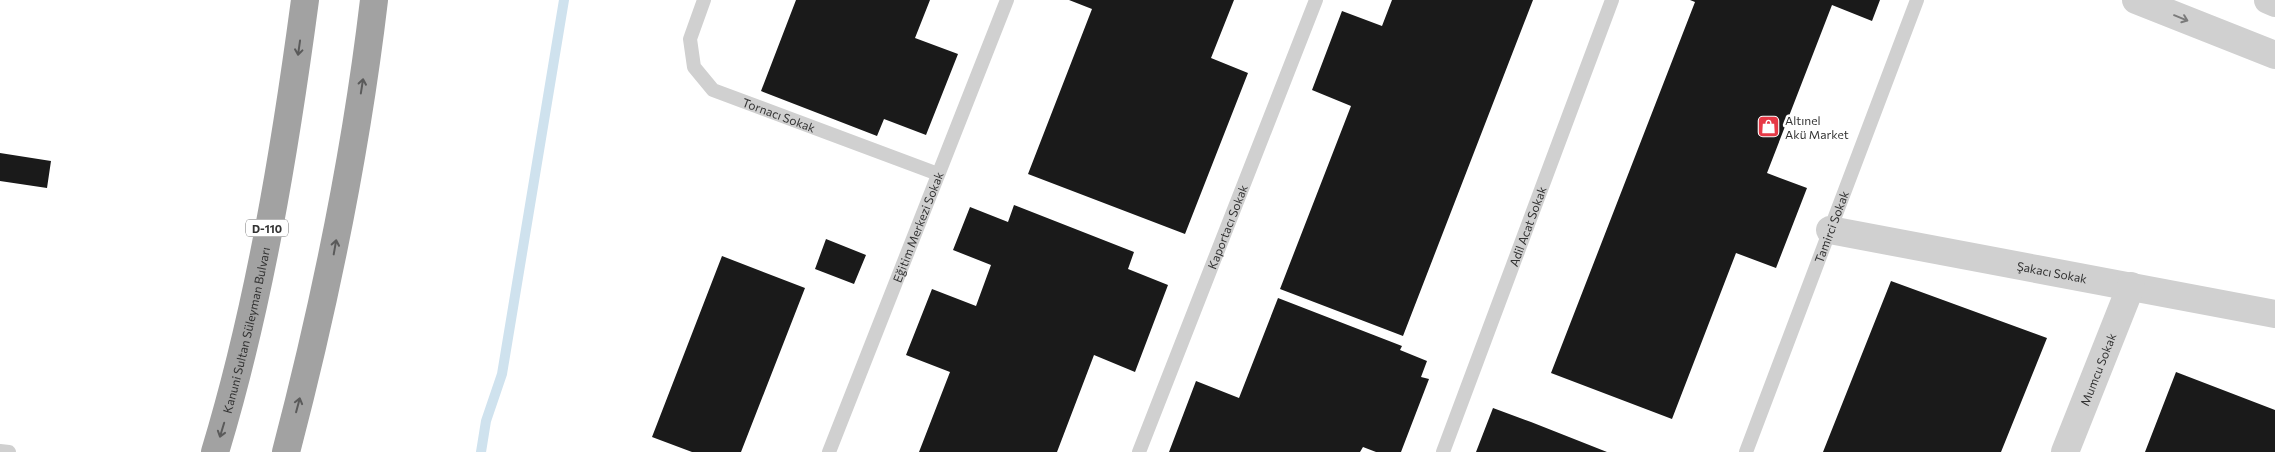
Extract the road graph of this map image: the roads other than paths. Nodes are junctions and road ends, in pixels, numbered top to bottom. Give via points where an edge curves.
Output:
1 (305, 0) edge
2 (374, 0) edge
3 (704, 0) edge
4 (1007, 0) edge
5 (1316, 0) edge
6 (1612, 0) edge
7 (1917, 0) edge
8 (2136, 0) edge
9 (2268, 0) edge
10 (2275, 3) edge
11 (2275, 55) edge
12 (938, 174) junction
13 (1830, 230) junction
14 (2130, 286) junction
15 (2275, 314) edge
16 (0, 451) edge
17 (9, 452) edge
18 (215, 452) edge
19 (286, 452) edge
20 (829, 452) edge
21 (1139, 452) edge
22 (1442, 452) edge
23 (1746, 452) edge
24 (2065, 452) edge

1 -> 18 highway, Kanuni Sultan Süleyman Bulvarı / D-110 via 263,251 230,404
19 -> 2 highway via 334,253
3 - 12 lane, Tornacı Sokak via 690,39 694,66 713,90
4 - 12 lane, Eğitim Merkezi Sokak
5 - 21 lane, Kaportacı Sokak
6 - 22 lane, Adil Acat Sokak
7 - 13 lane, Tamirci Sokak
8 -> 11 street
9 - 10 street
12 - 20 lane, Eğitim Merkezi Sokak
13 - 14 street, Şakacı Sokak
13 - 23 lane, Tamirci Sokak
14 - 15 street, Şakacı Sokak
14 - 24 street, Mumcu Sokak
16 - 17 lane

